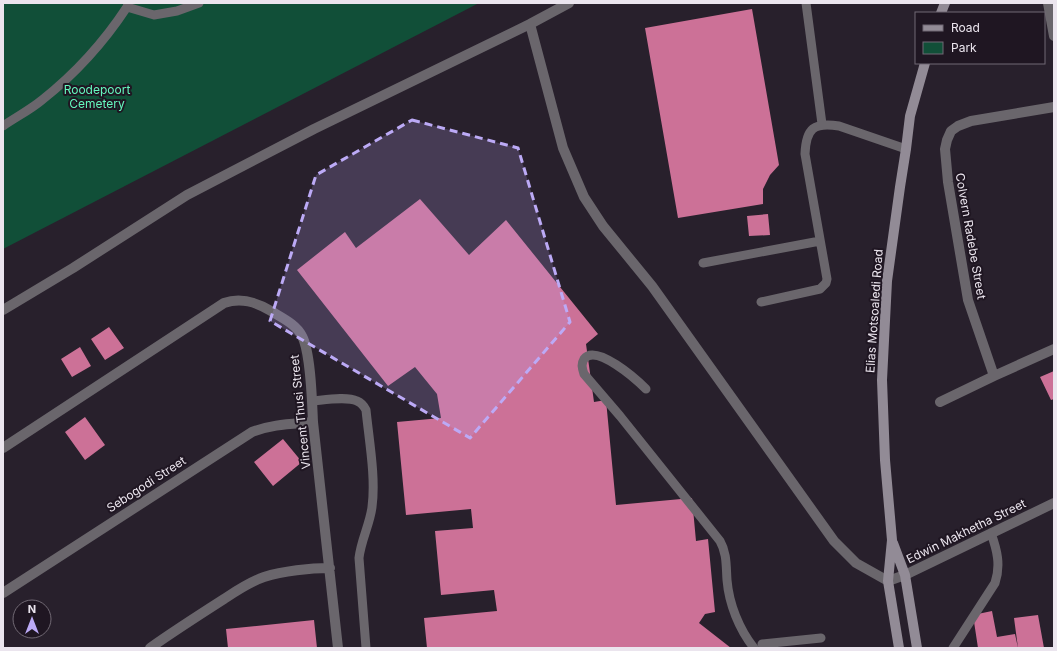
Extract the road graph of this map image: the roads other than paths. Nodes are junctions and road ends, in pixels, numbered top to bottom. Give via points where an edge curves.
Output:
1 (199, 3) edge
2 (569, 3) edge
3 (806, 3) edge
4 (1048, 3) edge
5 (127, 5) edge
6 (530, 24) junction
7 (1054, 36) edge
8 (925, 64) edge
9 (1054, 107) edge
10 (822, 124) junction
11 (3, 126) edge
12 (906, 149) junction
13 (820, 242) junction
14 (703, 263) dead end
15 (761, 302) dead end
16 (3, 310) edge
17 (1054, 349) edge
18 (994, 376) junction
19 (646, 389) dead end
20 (312, 401) junction
21 (940, 402) dead end
22 (313, 422) junction
23 (3, 448) edge
24 (1054, 503) edge
25 (991, 533) junction
26 (892, 540) junction
27 (330, 568) junction
28 (905, 575) junction
29 (888, 581) junction
30 (3, 593) edge
31 (822, 638) dead end
32 (758, 646) edge
33 (955, 647) edge
34 (150, 648) edge
35 (338, 648) edge
36 (366, 648) edge
37 (899, 648) edge
38 (917, 648) edge

1 - 5 lane via 177,11 154,15
2 - 6 street
3 - 10 lane
4 - 7 street
5 - 11 lane via 112,30 77,69 42,101
6 - 16 street via 187,195
6 - 29 street via 563,148 584,197 652,286 834,541 856,563
8 - 12 main road, Elias Motsoaledi Road via 910,116
9 - 18 street, Colvern Radebe Street via 971,121 951,131 947,140 945,149 948,182 968,300
10 - 12 lane via 840,126
10 - 13 lane via 808,133 805,142
12 - 26 main road, Elias Motsoaledi Road via 887,281 882,380
13 - 14 lane
13 - 15 lane via 827,279 824,286 820,290
17 - 18 street
18 - 21 street
19 - 32 lane via 628,373 602,357 590,355 583,360 584,374 720,541 726,558 732,606 743,629
20 - 22 street, Vincent Thusi Street
20 - 23 street, Vincent Thusi Street via 302,336 290,323 257,304 247,300 232,300 217,307
20 - 36 lane via 356,400 366,410 373,489 372,508 359,558
22 - 27 street, Vincent Thusi Street
22 - 30 street, Sebogodi Street via 275,425 252,432
24 - 25 street, Edwin Makhetha Street
25 - 28 street, Edwin Makhetha Street
25 - 33 lane via 998,556 998,575
26 - 28 main road, Elias Motsoaledi Road
26 - 29 main road, Elias Motsoaledi Road
27 - 34 street via 274,574 263,578 209,608
27 - 35 street, Vincent Thusi Street
28 - 29 street, Edwin Makhetha Street
28 - 38 main road, Elias Motsoaledi Road
29 - 37 main road, Elias Motsoaledi Road
31 - 32 lane

